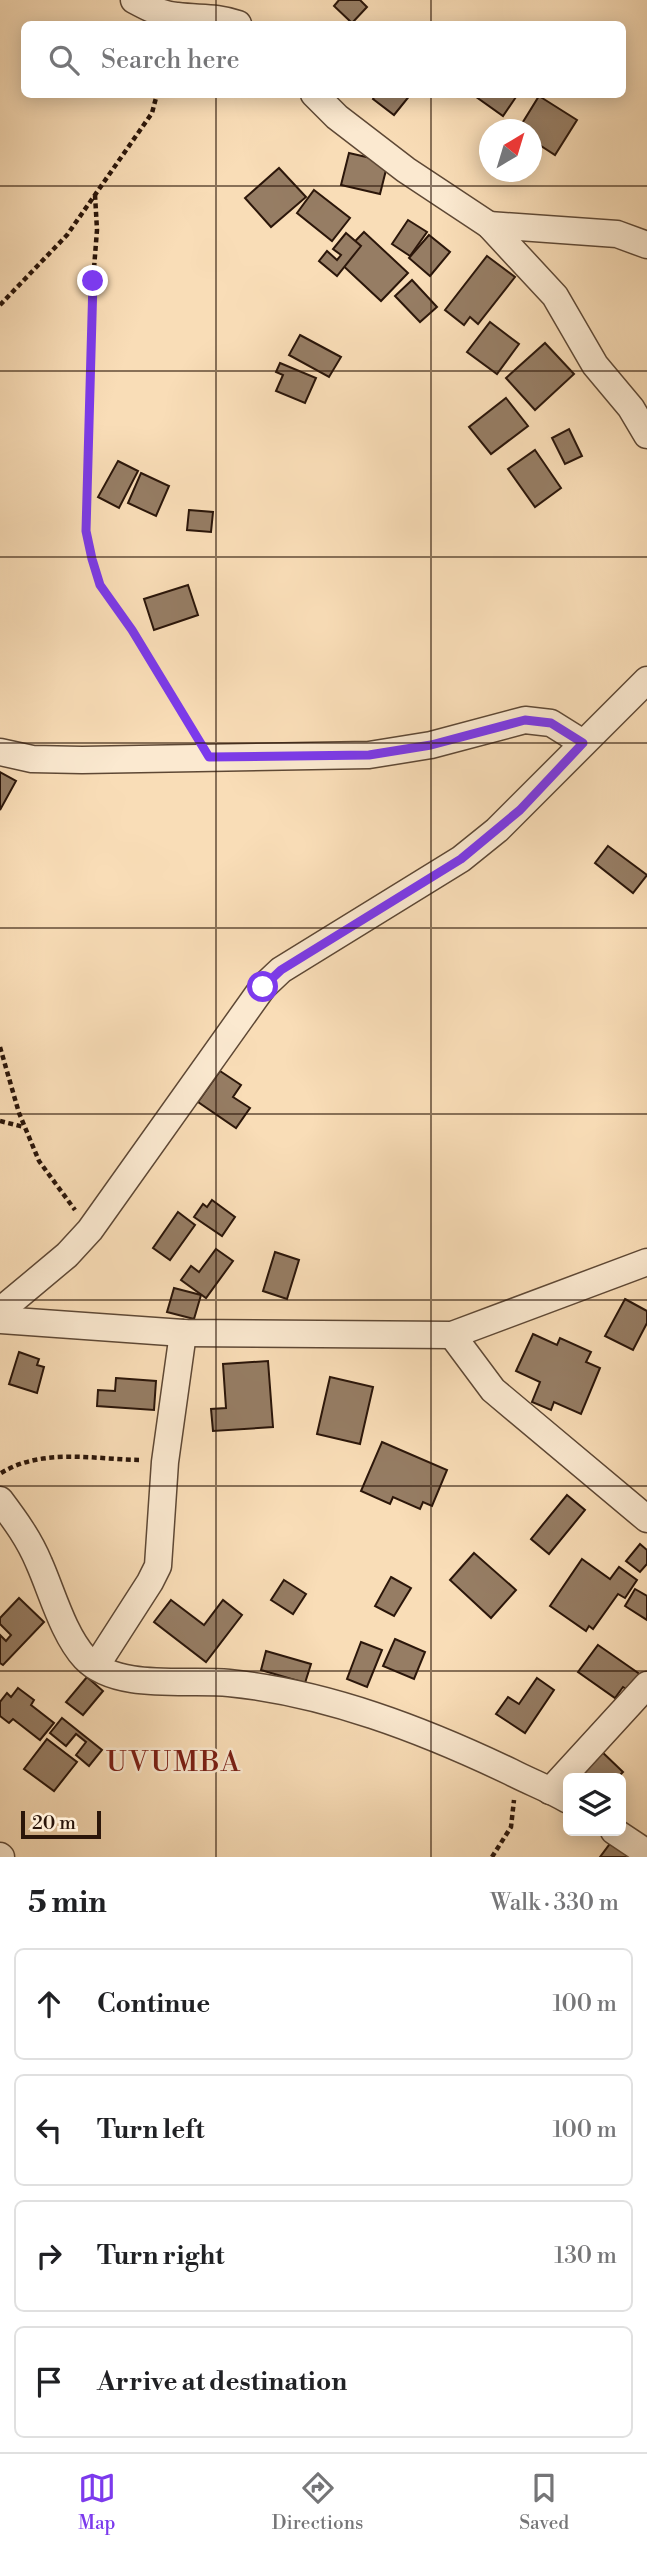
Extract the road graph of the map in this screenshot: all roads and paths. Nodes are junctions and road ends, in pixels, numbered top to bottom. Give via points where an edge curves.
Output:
1 (134, 0) edge
2 (228, 21) edge
3 (156, 98) edge
4 (318, 98) edge
5 (95, 195) junction
6 (489, 225) junction
7 (647, 245) edge
8 (0, 305) edge
9 (647, 435) edge
10 (647, 680) edge
11 (583, 743) junction
12 (0, 752) edge
13 (209, 757) junction
14 (0, 1047) edge
15 (0, 1121) edge
16 (25, 1128) junction
17 (90, 1230) junction
18 (647, 1262) edge
19 (0, 1311) edge
20 (0, 1320) edge
21 (183, 1333) junction
22 (452, 1335) junction
23 (165, 1462) junction
24 (0, 1473) edge
25 (0, 1500) edge
26 (647, 1519) edge
27 (96, 1666) junction
28 (647, 1685) edge
29 (515, 1774) junction
30 (559, 1796) edge
31 (622, 1836) edge
32 (647, 1853) edge
33 (492, 1857) edge

1 - 2 street via 176,16
3 - 5 path via 152,113
4 - 6 street via 405,170
5 - 8 path via 67,235
5 - 13 path via 86,531 100,585
6 - 7 street via 617,234
6 - 9 street via 555,296 595,365
10 - 11 street
11 - 13 street via 551,723 525,720 431,745 369,755
11 - 17 street via 520,810 461,859 281,970 263,987
12 - 13 street via 32,759
14 - 16 path
15 - 16 path
16 - 17 path via 40,1161
17 - 19 street
18 - 22 street
20 - 21 street
21 - 22 street
21 - 23 street
22 - 26 street via 493,1390
23 - 24 path via 48,1457
23 - 27 street via 158,1566
25 - 27 street via 24,1532 78,1648
27 - 29 street via 123,1677 228,1683 338,1704
28 - 30 street
29 - 30 street
29 - 33 path via 511,1827
31 - 32 street

